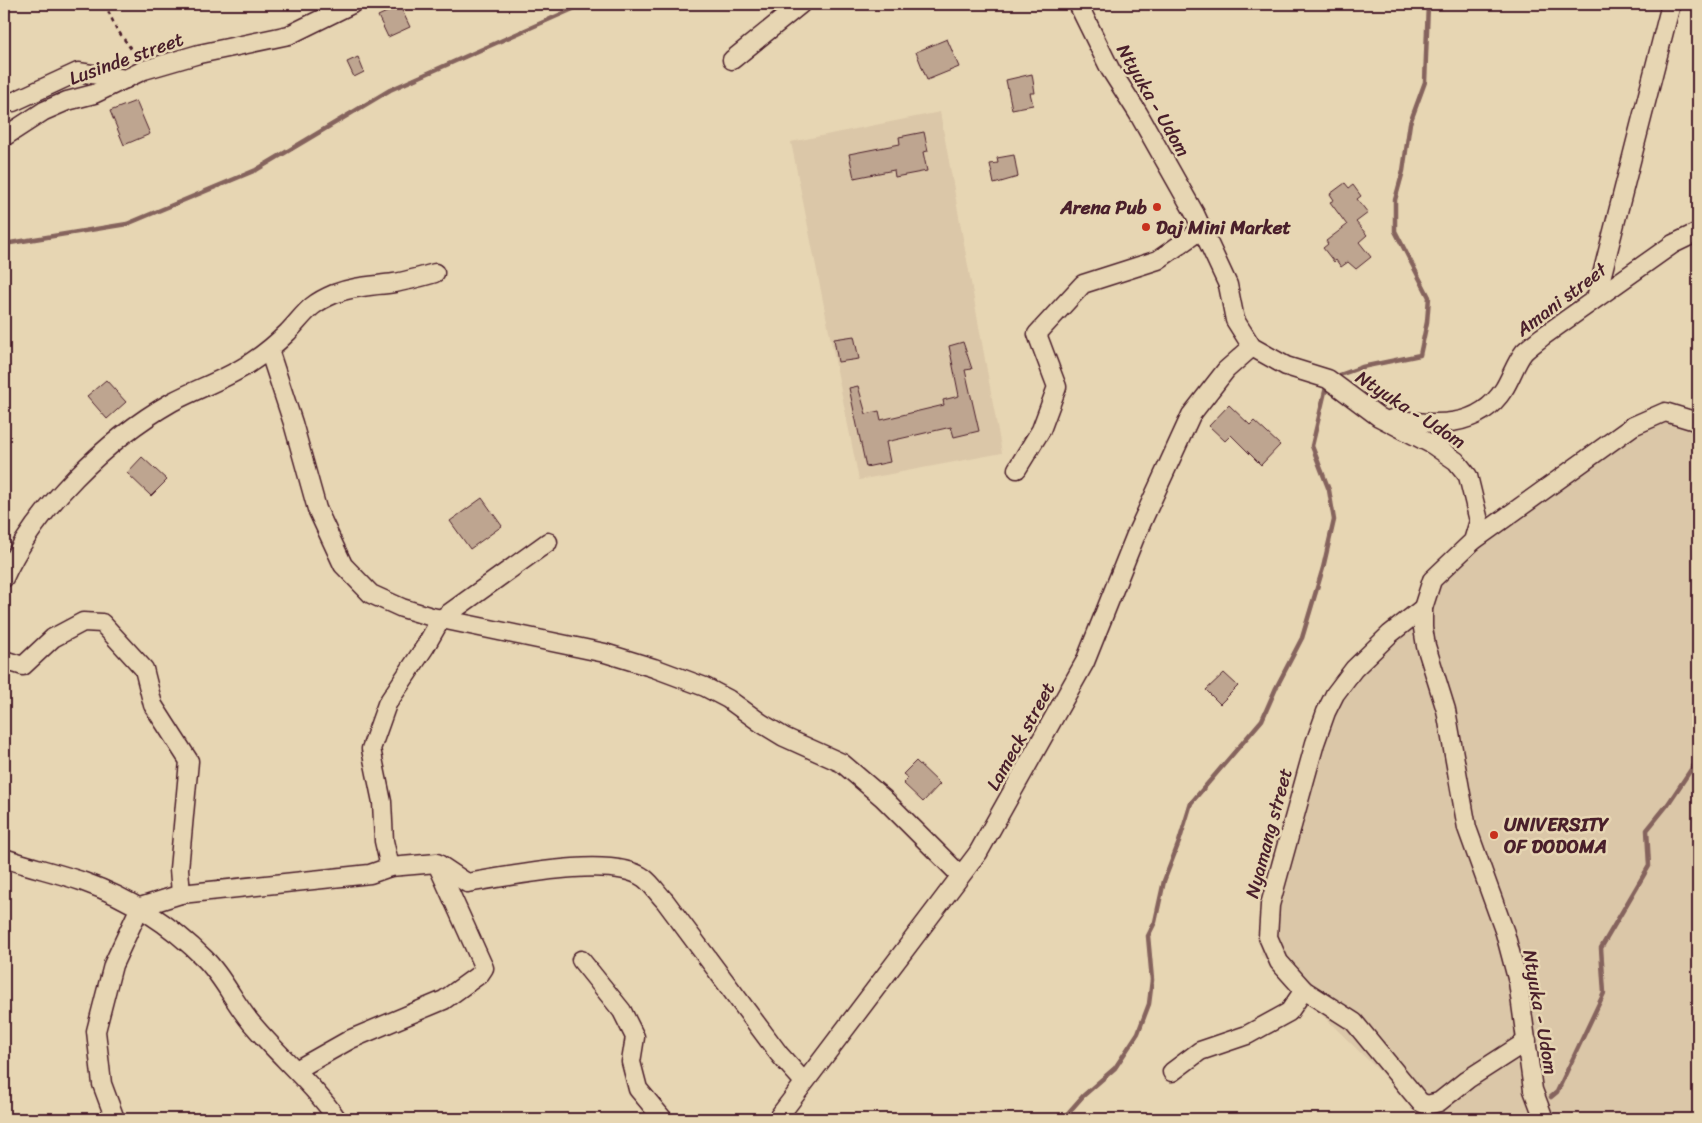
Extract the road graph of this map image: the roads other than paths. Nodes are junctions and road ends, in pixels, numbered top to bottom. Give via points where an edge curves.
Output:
1 (352, 4) edge
2 (801, 4) edge
3 (1078, 4) edge
4 (1671, 4) edge
5 (732, 60) dead end
6 (127, 79) junction
7 (4, 100) edge
8 (4, 137) edge
9 (1202, 229) junction
10 (1698, 232) edge
11 (434, 273) dead end
12 (1596, 298) junction
13 (1252, 348) junction
14 (269, 350) junction
15 (1379, 418) junction
16 (1698, 422) edge
17 (1017, 470) dead end
18 (1473, 541) junction
19 (548, 542) dead end
20 (4, 578) edge
21 (1423, 608) junction
22 (441, 619) junction
23 (4, 660) edge
24 (4, 858) edge
25 (437, 864) junction
26 (390, 867) junction
27 (960, 875) junction
28 (181, 894) junction
29 (140, 907) junction
30 (581, 960) dead end
31 (1304, 990) junction
32 (1527, 1041) junction
33 (296, 1070) junction
34 (1172, 1072) dead end
35 (804, 1082) junction
36 (1431, 1112) edge
37 (115, 1119) edge
38 (337, 1119) edge
39 (663, 1119) edge
40 (777, 1119) edge
41 (1544, 1119) edge

1 - 6 street, Lusinde street via 289,35 199,54 144,70
2 - 5 street
3 - 9 street, Ntyuka - Udom via 1110,68
4 - 12 street
6 - 7 street via 78,72 13,102
6 - 8 street, Lusinde street via 94,94 67,101
9 - 13 street, Ntyuka - Udom via 1228,285 1235,320
9 - 17 street via 1158,260 1083,284 1037,334 1057,387 1041,430
10 - 12 street, Amani street via 1673,244
11 - 14 street via 395,283 364,285 335,294 311,306
12 - 15 street, Amani street via 1524,353 1495,402 1478,414 1457,423 1430,424
13 - 15 street, Ntyuka - Udom via 1286,366 1328,379
13 - 27 street, Lameck street via 1226,370 1191,415 1135,537 1085,662 1010,793 1002,813
14 - 20 street via 248,365 145,418 116,441 56,498 12,559
14 - 22 street via 317,509 342,565 371,594 402,608
15 - 18 street, Ntyuka - Udom via 1441,450 1468,476 1479,522
16 - 18 street via 1665,412 1633,426
18 - 21 street, Ntyuka - Udom via 1432,580
19 - 22 street
21 - 31 street, Nyamang street via 1354,669 1335,694 1315,743 1270,905 1268,937 1280,962
21 - 32 street, Ntyuka - Udom via 1426,646 1446,710 1467,828 1505,933 1518,982
22 - 26 street via 387,704 372,749
22 - 27 street via 605,654 705,687 776,732 842,763 883,798
23 - 28 street via 22,666 53,638 83,622 102,623 144,669 153,705 189,761 179,869
24 - 29 street via 85,882
25 - 26 street
25 - 33 street via 484,968 480,974 444,1000 351,1040
25 - 35 street via 467,882 590,866 620,870 644,878
26 - 28 street via 370,874
27 - 35 street, Lameck street
28 - 29 street
29 - 33 street via 204,958 226,982 247,1018
29 - 37 street via 113,965 96,1032 102,1084
30 - 39 street via 622,1011 635,1037 631,1062 638,1089
31 - 34 street via 1289,1012 1247,1035 1200,1051
31 - 36 street, Nyamang street via 1354,1022
32 - 36 street, Nyamang street via 1468,1079
32 - 41 street, Ntyuka - Udom via 1534,1090
33 - 38 street
35 - 40 street, Lameck street

